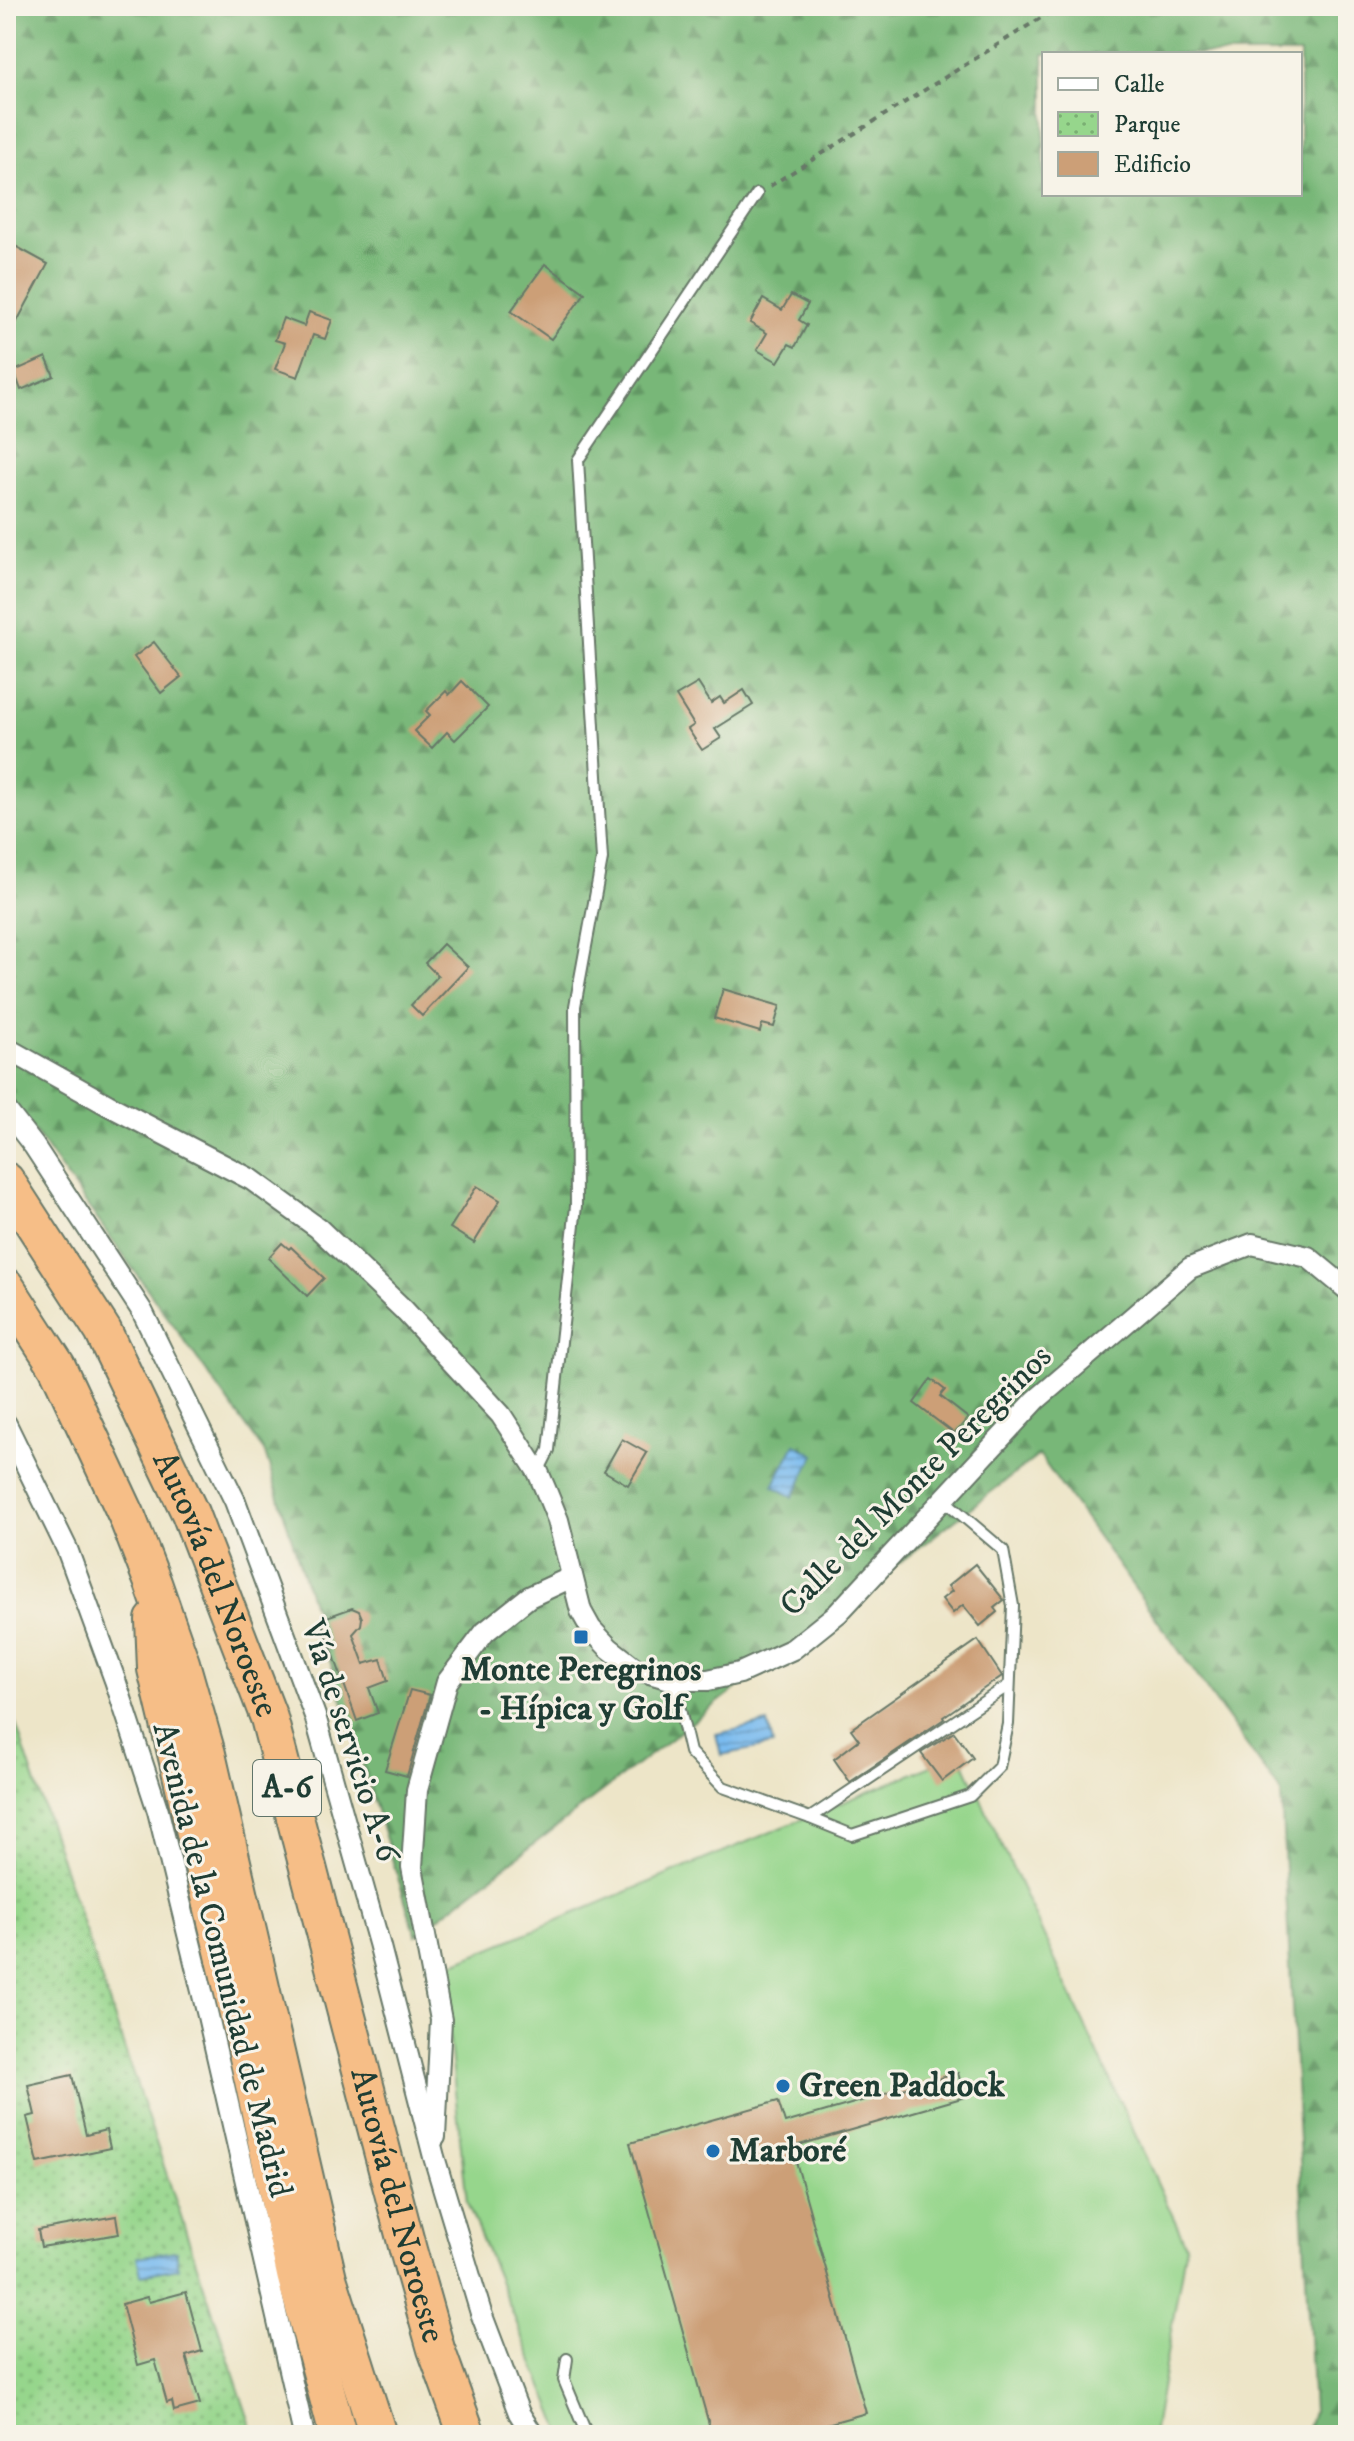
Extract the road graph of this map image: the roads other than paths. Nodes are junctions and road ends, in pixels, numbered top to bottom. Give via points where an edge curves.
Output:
1 (757, 194) road end
2 (6, 1048) edge
3 (6, 1110) edge
4 (6, 1181) edge
5 (6, 1287) edge
6 (1348, 1290) edge
7 (6, 1424) edge
8 (538, 1472) junction
9 (943, 1499) junction
10 (572, 1577) junction
11 (153, 1583) junction
12 (673, 1680) junction
13 (1009, 1685) junction
14 (810, 1818) junction
15 (434, 2157) junction
16 (567, 2359) dead end
17 (304, 2435) edge
18 (338, 2435) edge
19 (378, 2435) edge
20 (467, 2435) edge
21 (533, 2435) edge
22 (587, 2435) edge

1 - 8 lane via 578,460 602,859 575,1006 576,1206 549,1450
2 - 8 street, Calle del Monte Peregrinos via 252,1180 318,1228 404,1310 501,1415
3 - 15 street, Vía de servicio A-6 via 142,1311 235,1501 315,1716
4 - 20 highway, Autovía del Noroeste / A-6 via 103,1331 190,1513 269,1718 408,2250
5 - 11 highway, Autovía del Noroeste / A-6 via 57,1366
6 - 9 street, Calle del Monte Peregrinos via 1308,1257 1252,1244 1190,1268 1036,1400
7 - 17 street, Avenida de la Comunidad de Madrid via 67,1549 158,1811
8 - 10 street, Calle del Monte Peregrinos via 558,1520
9 - 12 street, Calle del Monte Peregrinos via 838,1613 793,1649 740,1673
9 - 13 lane via 1003,1550 1013,1606
10 - 12 street, Calle del Monte Peregrinos via 581,1611 609,1648 636,1669
10 - 15 street via 529,1597 485,1632 447,1682 417,1790 412,1867 441,2020
11 - 18 highway via 156,1669 295,2274
11 - 19 highway, Autovía del Noroeste / A-6 via 207,1754 328,2278
12 - 14 lane via 690,1752 723,1787
13 - 14 lane
13 - 14 lane via 999,1767 970,1796 852,1835
15 - 21 street, Vía de servicio A-6 via 481,2313 519,2413
16 - 22 lane via 564,2380

